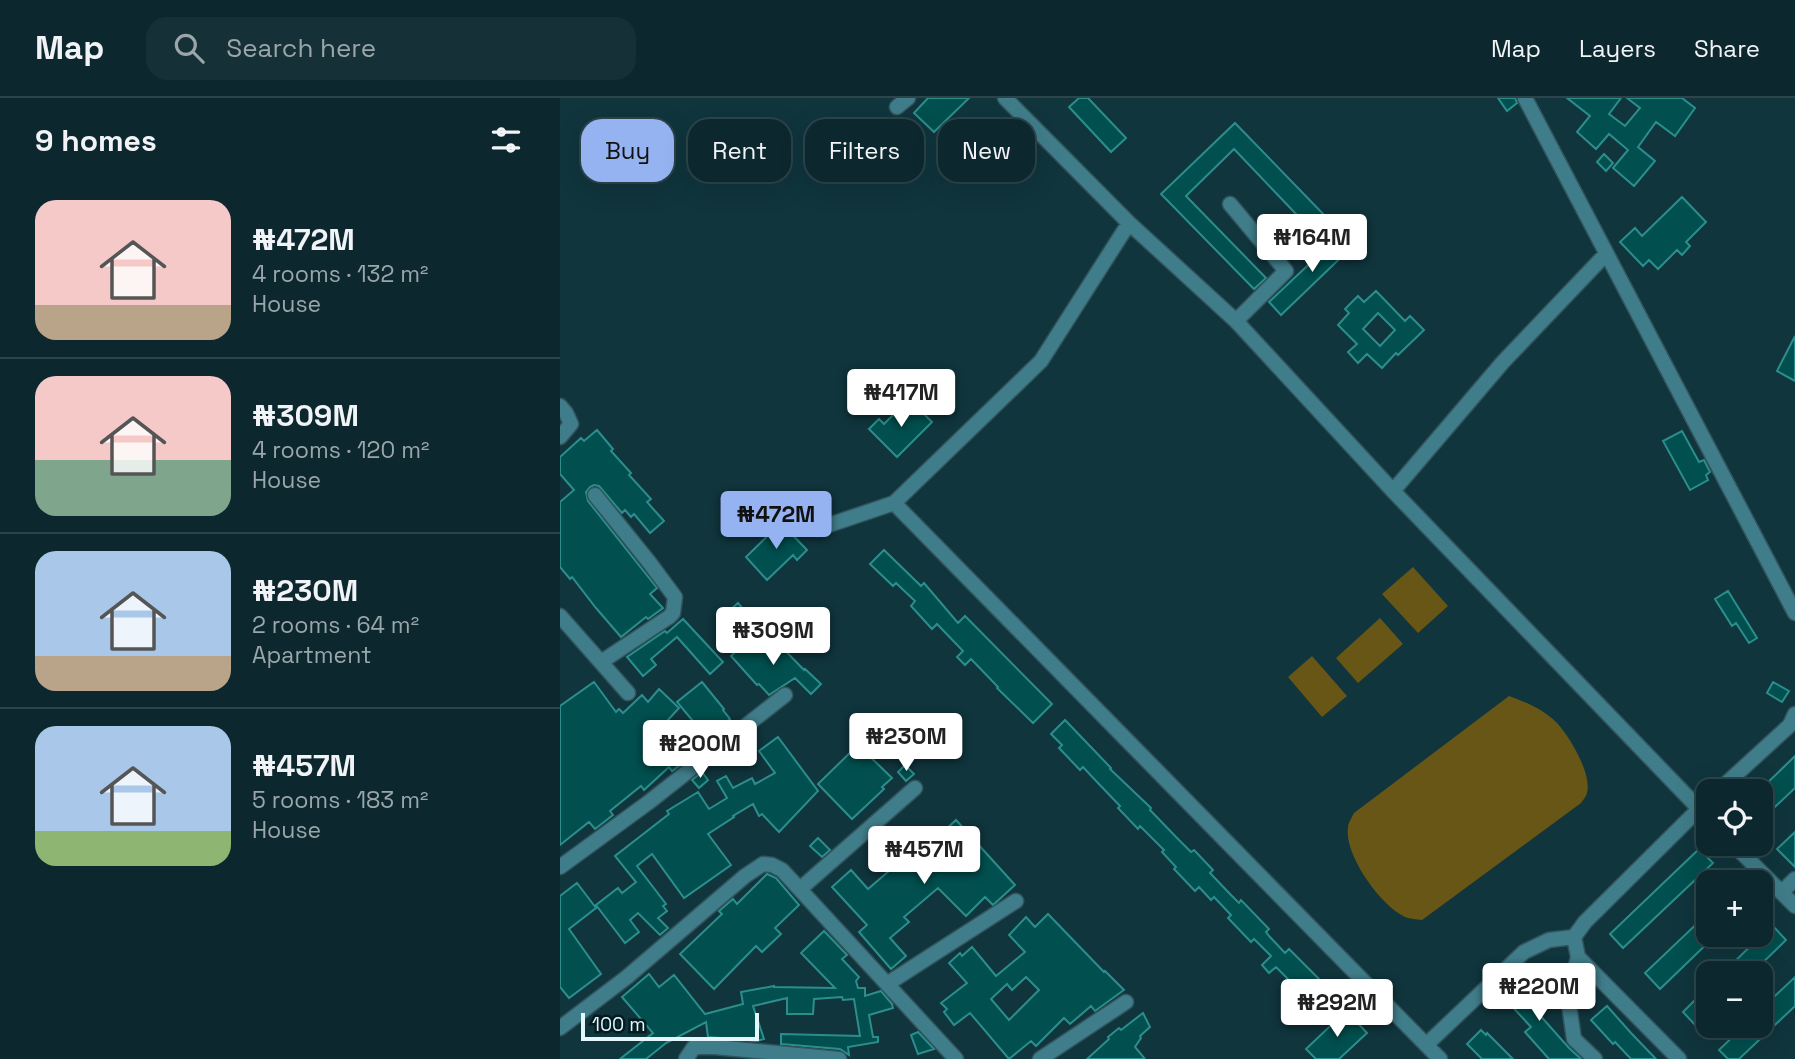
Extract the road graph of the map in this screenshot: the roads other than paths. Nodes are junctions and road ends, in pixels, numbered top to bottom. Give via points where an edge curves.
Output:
1 (1005, 98) edge
2 (1525, 98) edge
3 (1230, 204) dead end
4 (1129, 223) junction
5 (1606, 254) junction
6 (1236, 321) junction
7 (560, 406) edge
8 (560, 437) edge
9 (1393, 491) junction
10 (595, 495) dead end
11 (894, 503) junction
12 (817, 529) dead end
13 (1795, 613) edge
14 (560, 615) edge
15 (565, 633) edge
16 (601, 662) junction
17 (628, 693) dead end
18 (785, 695) dead end
19 (1795, 714) edge
20 (1731, 779) edge
21 (915, 788) dead end
22 (1696, 800) edge
23 (1696, 817) edge
24 (1745, 856) edge
25 (560, 867) edge
26 (1795, 879) edge
27 (800, 889) junction
28 (1782, 892) junction
29 (1016, 901) dead end
30 (1795, 906) edge
31 (1574, 937) junction
32 (1578, 957) junction
33 (887, 984) junction
34 (1126, 1002) dead end
35 (560, 1028) edge
36 (1426, 1045) junction
37 (949, 1057) edge
38 (686, 1059) edge
39 (837, 1059) edge
40 (1040, 1059) edge
41 (1440, 1059) edge
42 (1595, 1059) edge
43 (1679, 1059) edge

1 - 4 street
2 - 5 street
3 - 6 street via 1286,271
4 - 6 street
4 - 11 street via 1041,361
5 - 9 street via 1503,362
5 - 13 street
6 - 9 street
7 - 8 street via 571,424
9 - 22 street
10 - 16 street via 675,597 669,617
11 - 12 street
11 - 36 street
14 - 15 street
15 - 16 street
16 - 17 street
18 - 25 street
19 - 20 street
21 - 27 street
23 - 31 street
24 - 28 street
26 - 28 street
27 - 33 street
27 - 35 street via 782,870 763,864
28 - 30 street
29 - 33 street
31 - 32 street
31 - 36 street via 1549,940 1524,952
32 - 42 street via 1568,998 1574,1039
32 - 43 street
33 - 37 street
34 - 40 street
36 - 41 street
38 - 39 street via 694,1047

